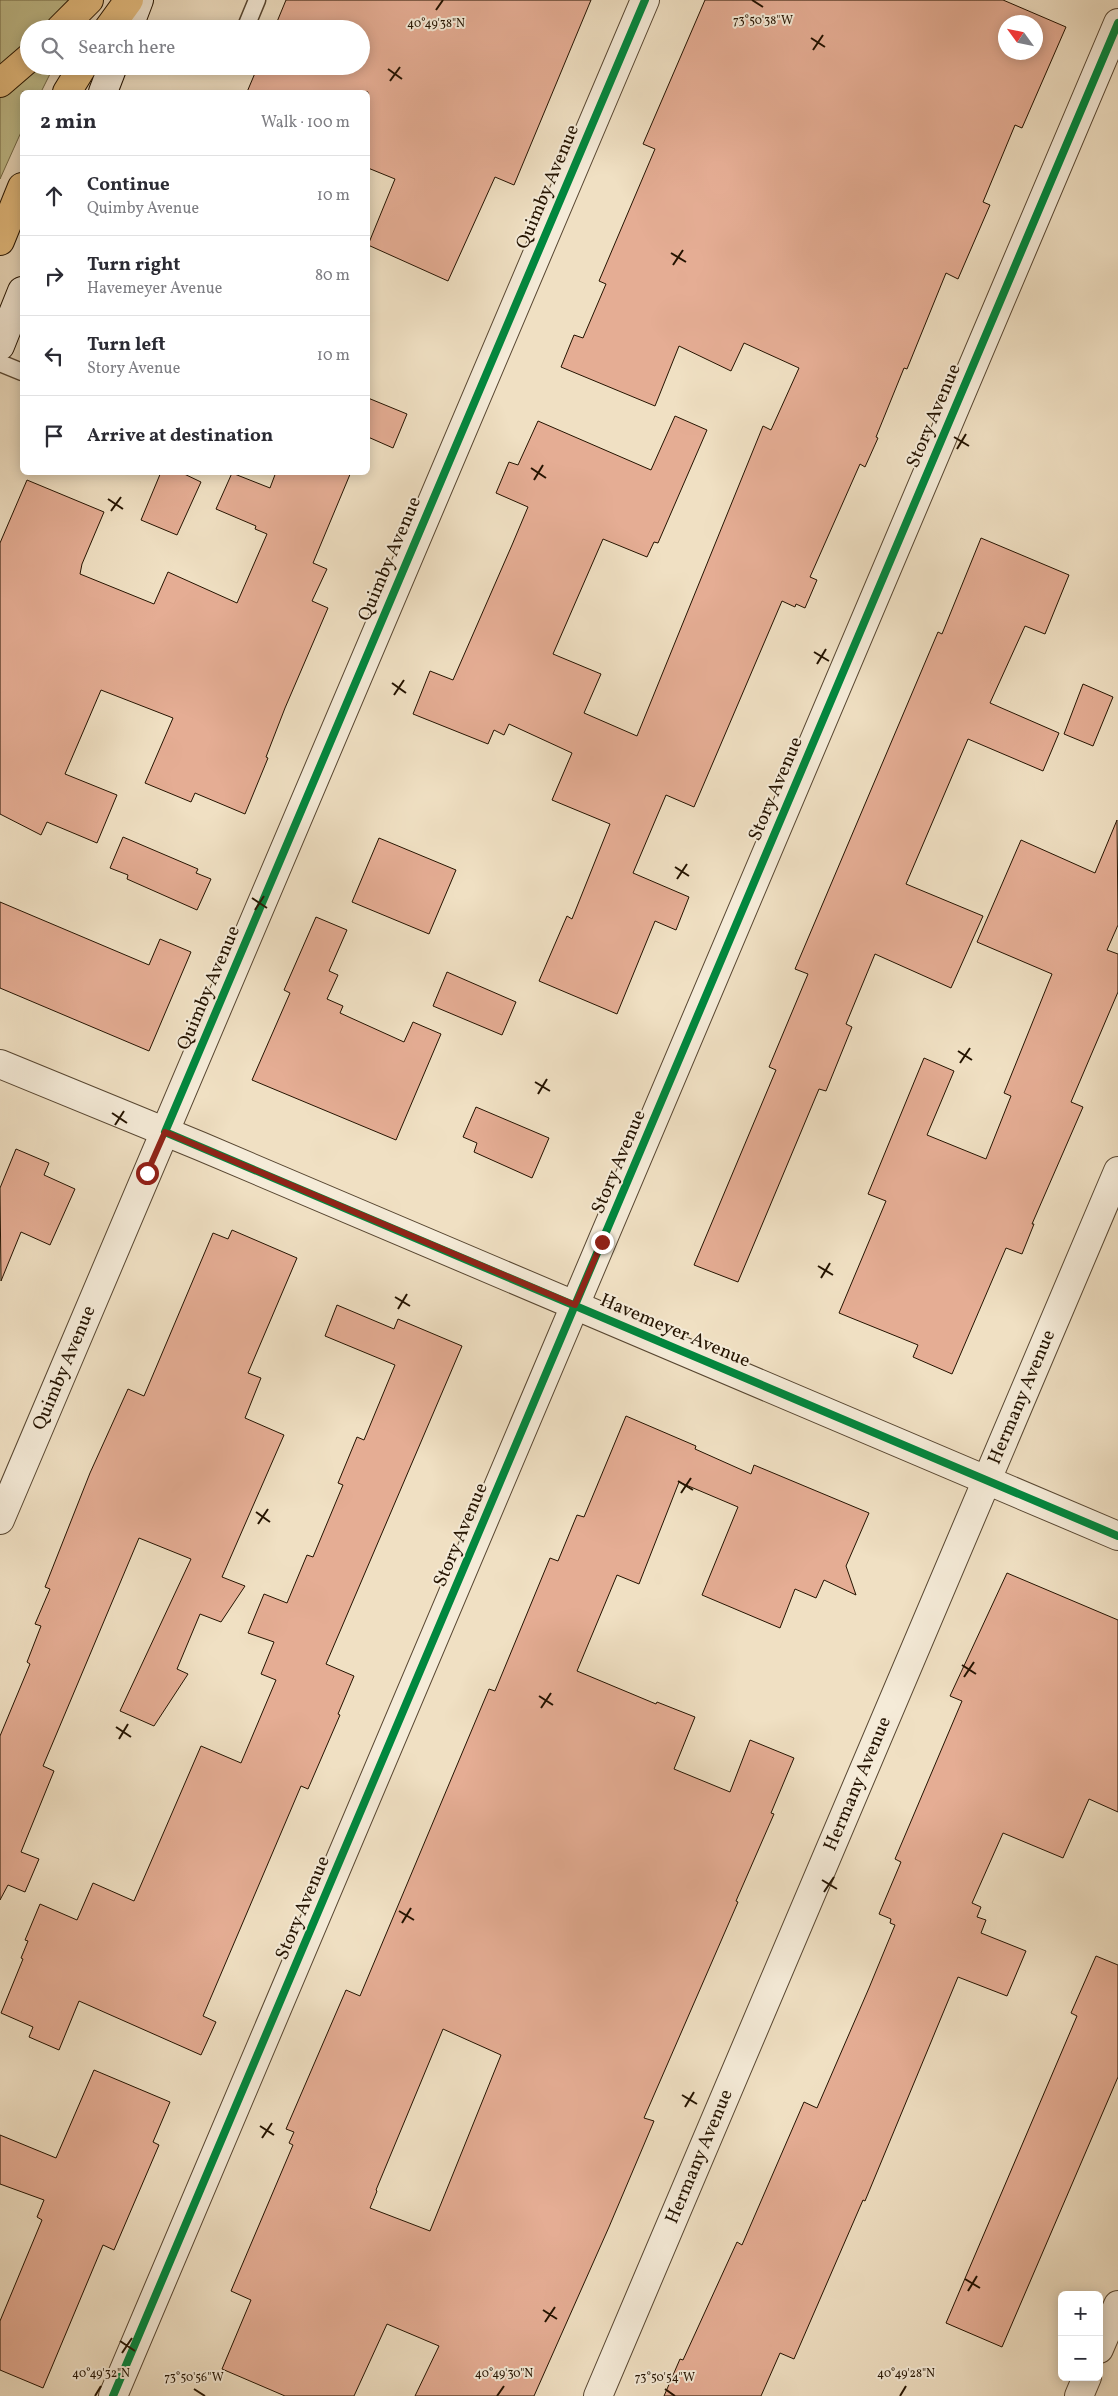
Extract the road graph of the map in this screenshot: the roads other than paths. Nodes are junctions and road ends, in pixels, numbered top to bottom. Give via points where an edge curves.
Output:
1 (89, 0) edge
2 (128, 0) edge
3 (140, 0) edge
4 (257, 0) edge
5 (645, 0) edge
6 (69, 20) edge
7 (114, 20) edge
8 (132, 20) edge
9 (249, 20) edge
10 (1118, 22) edge
11 (20, 66) edge
12 (77, 75) edge
13 (110, 75) edge
14 (0, 83) edge
15 (68, 90) edge
16 (104, 90) edge
17 (20, 192) edge
18 (0, 241) edge
19 (20, 296) edge
20 (0, 346) edge
21 (0, 363) edge
22 (20, 371) edge
23 (0, 1064) edge
24 (165, 1132) junction
25 (1118, 1171) edge
26 (575, 1305) junction
27 (986, 1481) junction
28 (0, 1520) edge
29 (1118, 1536) edge
30 (1118, 2305) edge
31 (1103, 2340) edge
32 (1085, 2381) edge
33 (113, 2396) edge
34 (598, 2396) edge
35 (1079, 2396) edge

1 - 6 highway
2 - 7 highway
3 - 8 street
4 - 9 lane
5 - 24 street, Quimby Avenue
10 - 26 street, Story Avenue
11 - 14 highway
12 - 15 highway
13 - 16 street
17 - 18 highway
19 - 20 street
21 - 22 lane
23 - 24 street, Havemeyer Avenue
24 - 26 street, Havemeyer Avenue
24 - 28 street, Quimby Avenue
25 - 27 street, Hermany Avenue
26 - 27 street, Havemeyer Avenue
26 - 33 street, Story Avenue
27 - 29 street, Havemeyer Avenue
27 - 34 street, Hermany Avenue
30 - 31 street
32 - 35 street

